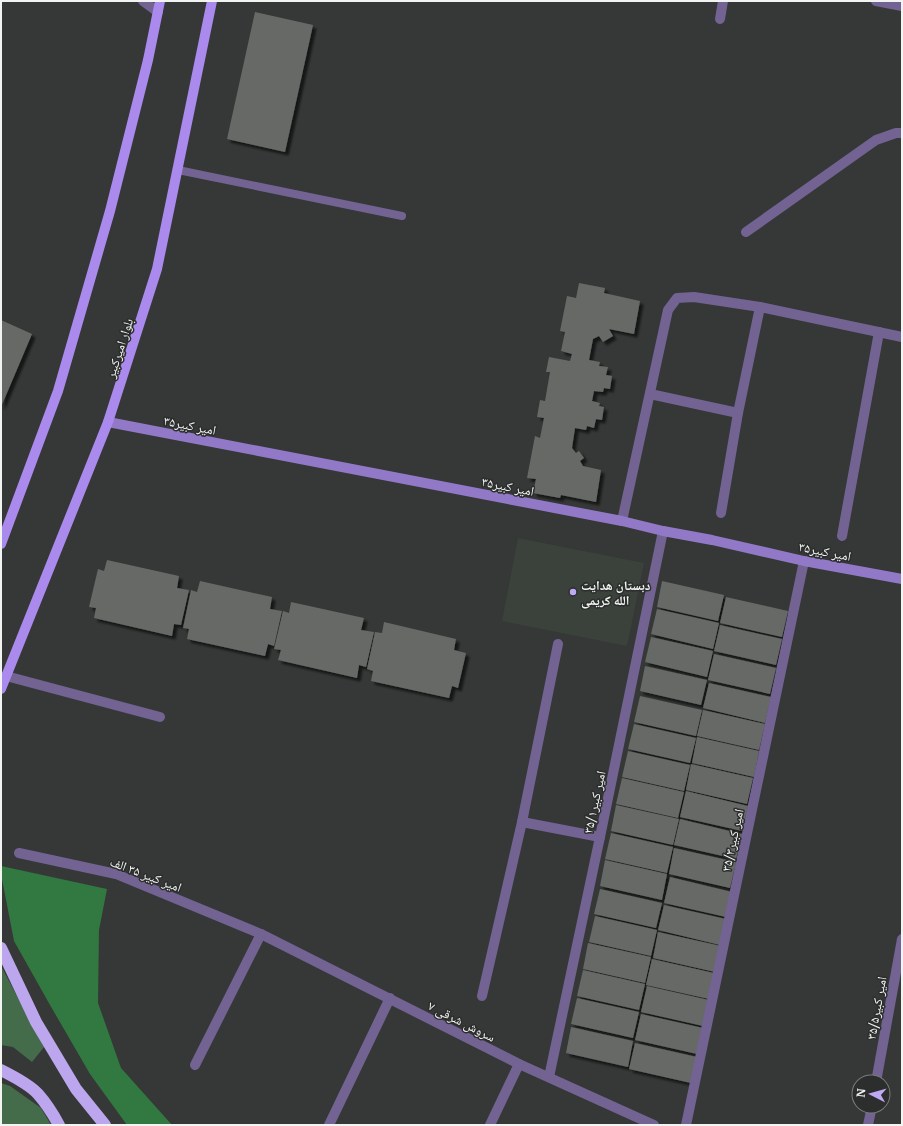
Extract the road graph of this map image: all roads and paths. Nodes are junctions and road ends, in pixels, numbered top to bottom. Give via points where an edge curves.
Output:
1 (143, 1) edge
2 (160, 1) edge
3 (212, 1) edge
4 (723, 1) edge
5 (876, 1) edge
6 (898, 4) edge
7 (158, 12) junction
8 (720, 18) dead end
9 (902, 133) edge
10 (178, 170) junction
11 (402, 216) dead end
12 (746, 232) dead end
13 (760, 307) junction
14 (879, 332) junction
15 (902, 337) edge
16 (650, 394) junction
17 (738, 413) junction
18 (108, 422) junction
19 (721, 513) dead end
20 (622, 521) junction
21 (663, 531) junction
22 (842, 536) dead end
23 (2, 538) edge
24 (804, 561) junction
25 (902, 579) edge
26 (558, 644) dead end
27 (6, 676) junction
28 (1, 689) edge
29 (160, 717) dead end
30 (522, 822) junction
31 (600, 838) junction
32 (18, 853) dead end
33 (261, 934) junction
34 (902, 939) edge
35 (1, 948) edge
36 (482, 996) dead end
37 (390, 998) junction
38 (520, 1064) junction
39 (195, 1065) dead end
40 (1, 1070) edge
41 (877, 1074) edge
42 (549, 1077) junction
43 (870, 1114) edge
44 (59, 1125) edge
45 (105, 1125) edge
46 (329, 1125) edge
47 (490, 1125) edge
48 (654, 1125) edge
49 (686, 1125) edge
50 (868, 1125) edge

1 - 7 street
2 - 7 main road
3 - 10 main road, بلوار امیرکبیر
4 - 8 street
5 - 6 street
7 - 23 main road via 110,211 58,391
9 - 12 street via 876,140
10 - 11 lane
10 - 18 main road, بلوار امیرکبیر via 158,269
13 - 14 street
13 - 16 street via 694,297 677,298 668,310
13 - 17 street
14 - 15 street
14 - 22 street
16 - 17 street
16 - 20 street
17 - 19 street
18 - 20 street, امیر کبیر۳۵
18 - 27 main road, بلوار امیرکبیر
20 - 21 street, امیر کبیر۳۵
21 - 24 street, امیر کبیر۳۵
21 - 31 street, امیر کبیر۳۵/۱
24 - 25 street, امیر کبیر۳۵
24 - 49 street, امیر کبیر۳۵/۳
26 - 30 street
27 - 28 main road, بلوار امیرکبیر
27 - 29 street
30 - 31 street
30 - 36 street
31 - 42 street, امیر کبیر۳۵/۱
32 - 33 street, امیر کبیر ۳۵ الف via 116,874
33 - 37 street, سروش شرقی ۷
33 - 39 street
34 - 41 street, امیر کبیر۳۵/۵
35 - 45 highway via 36,1022 76,1089
37 - 38 street, سروش شرقی ۷
37 - 46 street
38 - 42 street, سروش شرقی ۷
38 - 47 street
40 - 44 highway via 37,1093
42 - 48 street, سروش شرقی ۷
43 - 50 street

